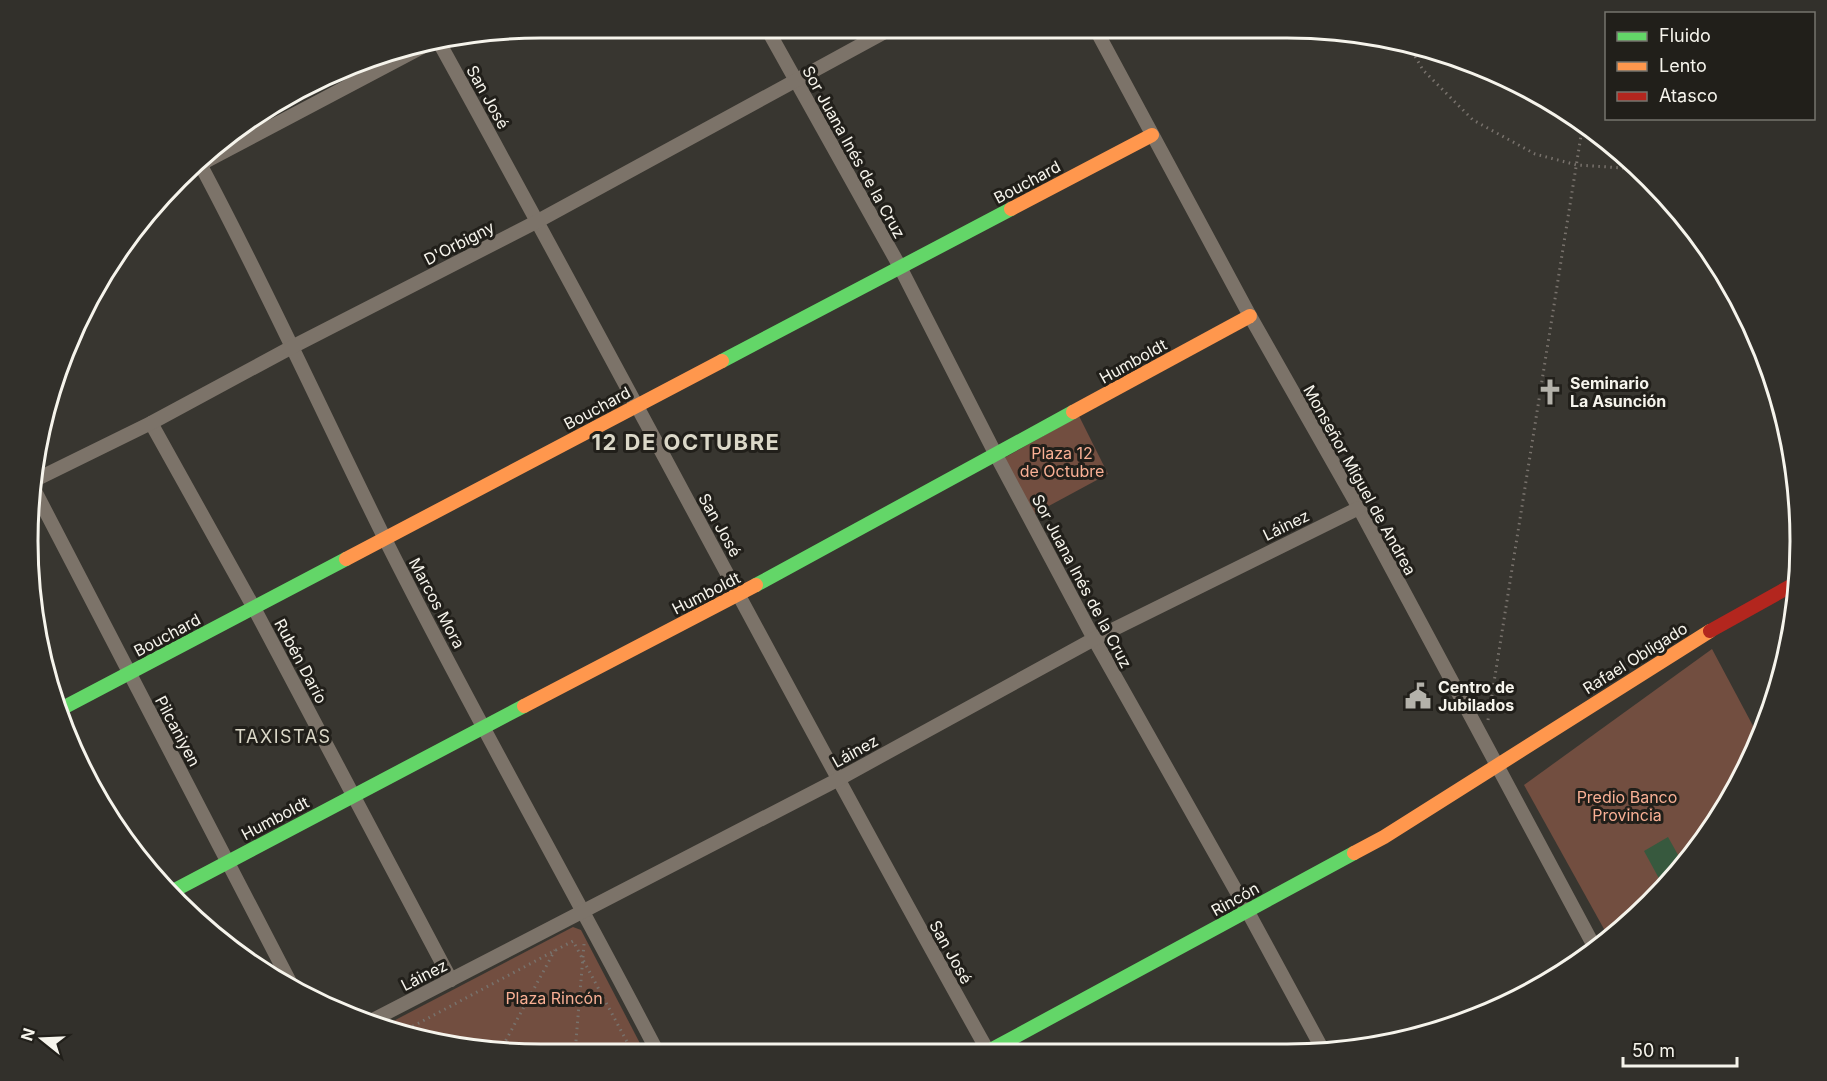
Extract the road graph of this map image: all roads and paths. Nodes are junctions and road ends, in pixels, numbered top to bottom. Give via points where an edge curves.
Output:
1 (772, 38) edge
2 (872, 38) edge
3 (1100, 38) edge
4 (442, 47) edge
5 (1414, 54) edge
6 (403, 57) edge
7 (795, 81) junction
8 (1581, 133) edge
9 (1152, 135) junction
10 (218, 155) edge
11 (1576, 165) junction
12 (1624, 168) edge
13 (201, 170) edge
14 (538, 221) junction
15 (900, 267) junction
16 (1250, 316) junction
17 (292, 347) junction
18 (636, 406) junction
19 (151, 423) junction
20 (996, 455) junction
21 (42, 476) edge
22 (40, 500) edge
23 (1359, 508) junction
24 (384, 538) junction
25 (1787, 588) edge
26 (739, 594) junction
27 (254, 608) junction
28 (1094, 639) junction
29 (130, 673) junction
30 (66, 706) edge
31 (483, 727) junction
32 (1484, 742) junction
33 (1496, 766) junction
34 (837, 780) junction
35 (352, 795) junction
36 (228, 862) junction
37 (178, 888) edge
38 (1248, 912) junction
39 (585, 913) junction
40 (1591, 942) edge
41 (555, 950) junction
42 (583, 960) junction
43 (286, 974) edge
44 (451, 980) junction
45 (379, 1017) edge
46 (412, 1027) edge
47 (506, 1042) edge
48 (1319, 1042) edge
49 (576, 1044) edge
50 (628, 1044) edge
51 (653, 1044) edge
52 (983, 1044) edge
53 (1002, 1044) edge

1 - 7 street, Sor Juana Inés de la Cruz
2 - 7 street, D'Orbigny
3 - 9 street, Monseñor Miguel de Andrea
4 - 14 street, San José
5 - 11 path via 1423,70 1473,120 1535,154
6 - 10 street
7 - 14 street, D'Orbigny
7 - 15 street, Sor Juana Inés de la Cruz
8 - 11 path
9 - 15 street, Bouchard
9 - 16 street, Monseñor Miguel de Andrea
11 - 12 path
11 - 32 path
13 - 17 street, Marcos Mora
14 - 17 street, D'Orbigny
14 - 18 street, San José
15 - 18 street, Bouchard
15 - 20 street, Sor Juana Inés de la Cruz
16 - 20 street, Humboldt
16 - 23 street, Monseñor Miguel de Andrea
17 - 19 street, D'Orbigny
17 - 24 street, Marcos Mora
18 - 24 street, Bouchard
18 - 26 street, San José
19 - 21 street, D'Orbigny
19 - 27 street, Rubén Darío
20 - 26 street, Humboldt
20 - 28 street, Sor Juana Inés de la Cruz
22 - 29 street, Pilcaniyen
23 - 28 street, Láinez
23 - 32 street, Monseñor Miguel de Andrea
24 - 27 street, Bouchard
24 - 31 street, Marcos Mora
25 - 33 street, Rafael Obligado via 1694,640
26 - 31 street, Humboldt
26 - 34 street, San José
27 - 29 street, Bouchard
27 - 35 street, Rubén Darío
28 - 34 street, Láinez
28 - 38 street, Sor Juana Inés de la Cruz
29 - 30 street, Bouchard
29 - 36 street, Pilcaniyen
31 - 35 street, Humboldt
31 - 39 street, Marcos Mora
32 - 33 street, Monseñor Miguel de Andrea
33 - 38 street, Rincón via 1384,837
33 - 40 street, Monseñor Miguel de Andrea
34 - 39 street, Láinez
34 - 52 street, San José
35 - 36 street, Humboldt
35 - 44 street, Rubén Darío
36 - 37 street, Humboldt
36 - 43 street, Pilcaniyen
38 - 48 street, Sor Juana Inés de la Cruz
38 - 53 street, Rincón
39 - 42 path
39 - 44 street, Láinez
39 - 51 street, Marcos Mora
41 - 42 path via 573,941
41 - 46 path
41 - 47 path
42 - 49 path
42 - 50 path
44 - 45 street, Láinez

